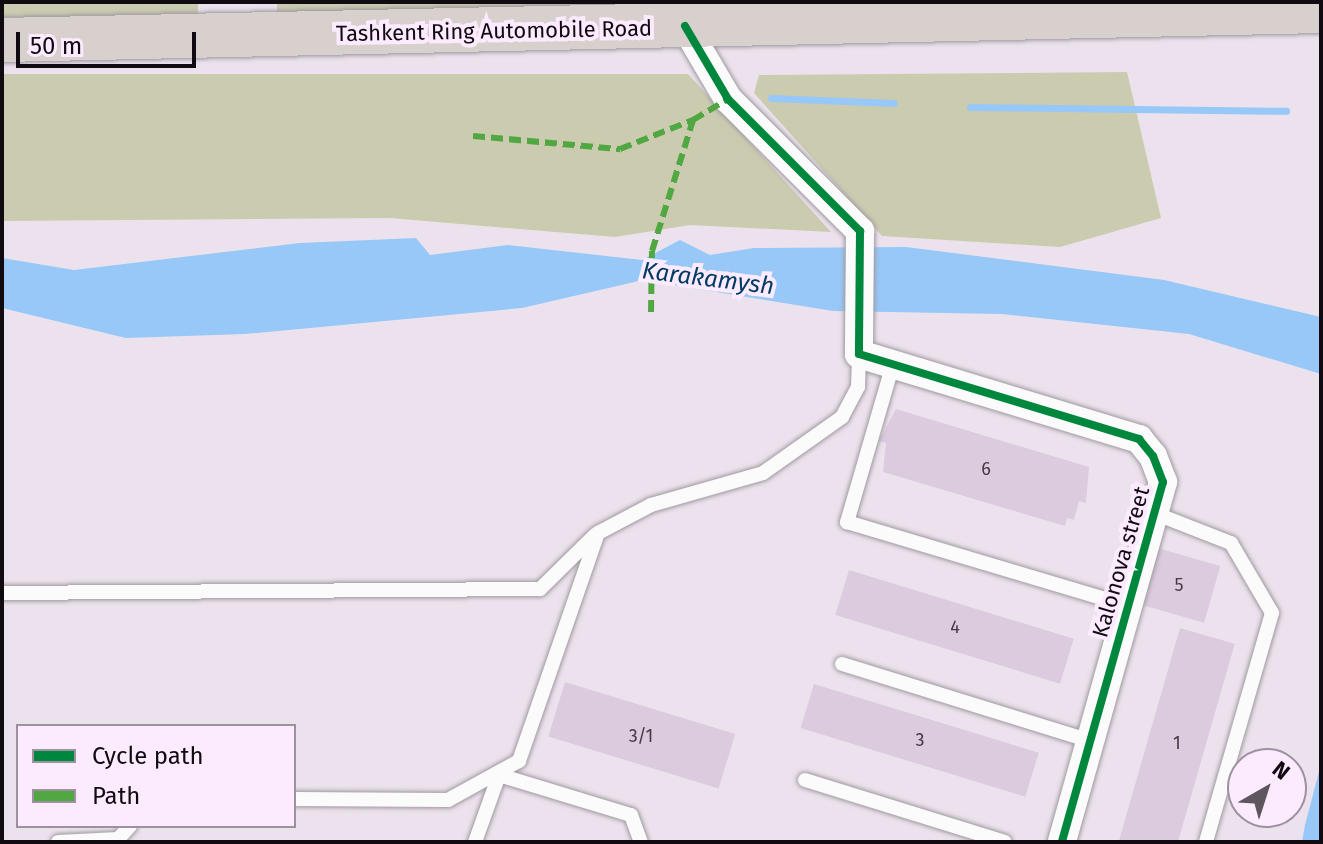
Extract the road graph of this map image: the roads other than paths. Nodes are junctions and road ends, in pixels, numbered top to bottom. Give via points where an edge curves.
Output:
1 (1321, 11) edge
2 (804, 13) edge
3 (245, 20) edge
4 (685, 26) junction
5 (2, 40) edge
6 (859, 347) junction
7 (893, 364) junction
8 (1154, 513) junction
9 (598, 533) junction
10 (2, 593) edge
11 (1128, 606) junction
12 (842, 664) dead end
13 (1090, 741) junction
14 (499, 775) junction
15 (805, 780) dead end
16 (296, 799) edge
17 (128, 828) edge
18 (58, 842) edge
19 (475, 842) edge
20 (641, 842) edge
21 (1005, 842) edge
22 (1062, 842) edge
23 (1206, 842) edge

1 - 2 highway, Tashkent Ring Automobile Road
2 - 4 highway, Tashkent Ring Automobile Road
3 - 4 highway, Tashkent Ring Automobile Road
3 - 5 highway, Tashkent Ring Automobile Road
4 - 6 street via 728,99 860,231
6 - 7 street, Kalonova street
6 - 9 lane via 858,387 842,417 774,465 651,505
7 - 8 street, Kalonova street via 1139,439 1163,482
7 - 11 lane via 847,522
8 - 11 street, Kalonova street
8 - 23 lane via 1231,543 1272,613
9 - 10 lane via 540,589
9 - 14 lane via 519,761
11 - 13 street, Kalonova street
12 - 13 lane
13 - 22 street, Kalonova street
14 - 16 lane via 448,800
14 - 19 lane
14 - 20 lane via 631,815
15 - 21 lane
17 - 18 lane via 118,839

